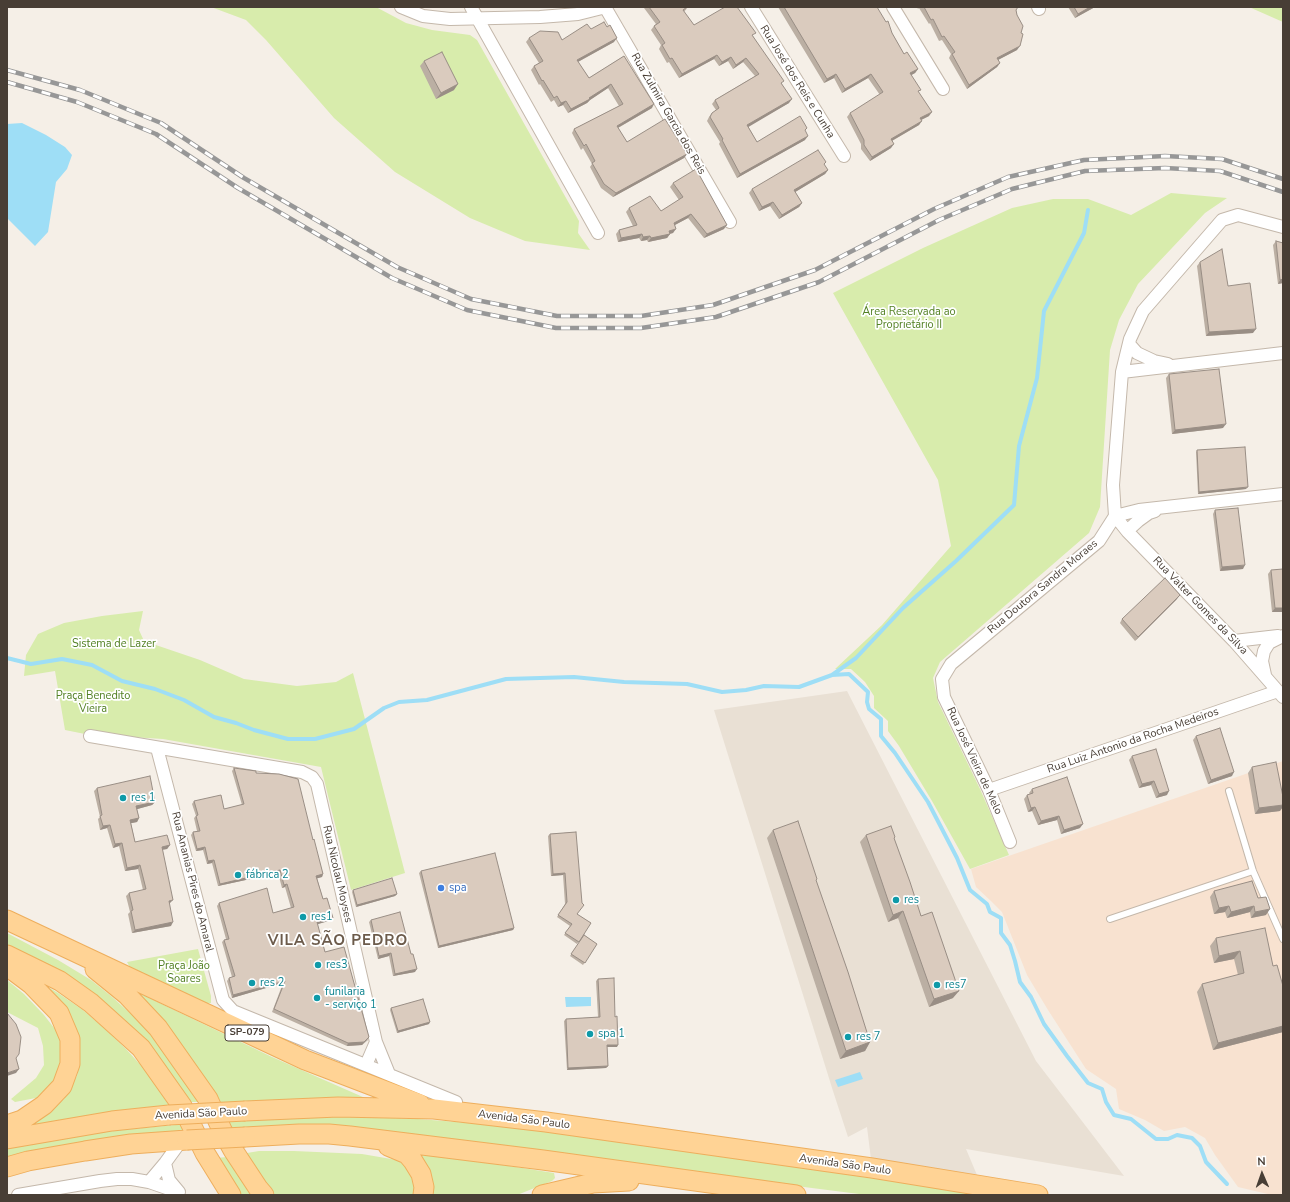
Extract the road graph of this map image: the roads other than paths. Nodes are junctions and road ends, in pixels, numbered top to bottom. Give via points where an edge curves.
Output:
1 (401, 7) edge
2 (471, 7) edge
3 (606, 7) edge
4 (750, 7) edge
5 (893, 7) edge
6 (478, 19) junction
7 (943, 89) dead end
8 (844, 156) dead end
9 (730, 222) dead end
10 (1283, 228) edge
11 (598, 233) dead end
12 (1129, 344) junction
13 (1283, 353) edge
14 (1177, 366) junction
15 (1122, 372) junction
16 (1283, 494) edge
17 (1163, 508) junction
18 (1115, 516) junction
19 (1127, 531) junction
20 (1283, 636) edge
21 (1234, 641) junction
22 (1265, 676) junction
23 (942, 679) joint
24 (1281, 694) edge
25 (90, 736) dead end
26 (157, 748) junction
27 (989, 790) junction
28 (1229, 791) dead end
29 (1010, 842) dead end
30 (1253, 871) junction
31 (1110, 919) dead end
32 (7, 920) edge
33 (1283, 939) edge
34 (65, 947) junction
35 (7, 955) edge
36 (7, 966) edge
37 (376, 1042) junction
38 (366, 1065) junction
39 (389, 1074) junction
40 (446, 1107) junction
41 (7, 1125) edge
42 (350, 1136) junction
43 (188, 1137) junction
44 (7, 1139) edge
45 (166, 1163) junction
46 (7, 1167) edge
47 (687, 1181) junction
48 (149, 1182) junction
49 (180, 1193) edge
50 (18, 1195) edge
51 (231, 1195) edge
52 (264, 1195) edge
53 (424, 1195) edge
54 (542, 1195) edge
55 (796, 1195) edge
56 (1038, 1195) edge

1 - 6 street via 423,16
2 - 6 street
3 - 6 street via 578,14
3 - 9 street, Rua Zulmira Garcia dos Reis
4 - 8 street, Rua José dos Reis e Cunha
5 - 7 street
6 - 11 street
10 - 12 street via 1238,215 1222,220 1143,311
12 - 14 street via 1137,353 1154,361
12 - 15 street
13 - 14 street
14 - 15 street
15 - 18 street via 1113,485
16 - 17 street
17 - 18 street
17 - 19 street via 1149,513
18 - 19 street, Rua Valter Gomes da Silva
18 - 23 street, Rua Doutora Sandra Moraes via 1100,541 951,664
19 - 21 street, Rua Valter Gomes da Silva
20 - 21 street
20 - 22 street via 1268,643 1264,651 1262,661
21 - 22 street, Rua Valter Gomes da Silva
22 - 24 street, Rua Valter Gomes da Silva
23 - 27 street, Rua José Vieira de Melo via 944,697
24 - 27 street, Rua Luiz Antonio da Rocha Medeiros
25 - 26 street
26 - 37 street, Rua Nicolau Moyses via 302,772 312,777 317,784
26 - 38 street, Rua Ananias Pires do Amaral via 223,1000 234,1011
27 - 29 street, Rua José Vieira de Melo
28 - 30 lane
30 - 31 lane
30 - 33 lane
32 - 34 main road, SP-079
34 - 40 main road, SP-079 via 305,1060
34 - 52 main road, SP-079 via 127,995 158,1028 212,1106 233,1150
35 - 43 main road via 67,986 91,1003 141,1048 182,1106
36 - 41 main road via 31,984 59,1013 70,1039 70,1064 62,1086 44,1105 22,1120
37 - 38 street
37 - 39 street, Rua Nicolau Moyses
38 - 39 street, Rua Ananias Pires do Amaral
39 - 40 street, Rua Ananias Pires do Amaral
40 - 44 main road, Avenida São Paulo, bridge via 338,1107 169,1115 112,1121
40 - 56 main road, Avenida São Paulo via 484,1115 872,1168
42 - 43 main road, bridge via 298,1134
42 - 47 main road
42 - 53 main road via 407,1154 421,1174
43 - 45 street
43 - 46 main road via 85,1150
43 - 51 main road via 206,1153
45 - 48 street
45 - 49 street via 169,1180
47 - 54 main road via 599,1183
47 - 55 main road
48 - 49 street
48 - 50 street via 132,1179 100,1181

